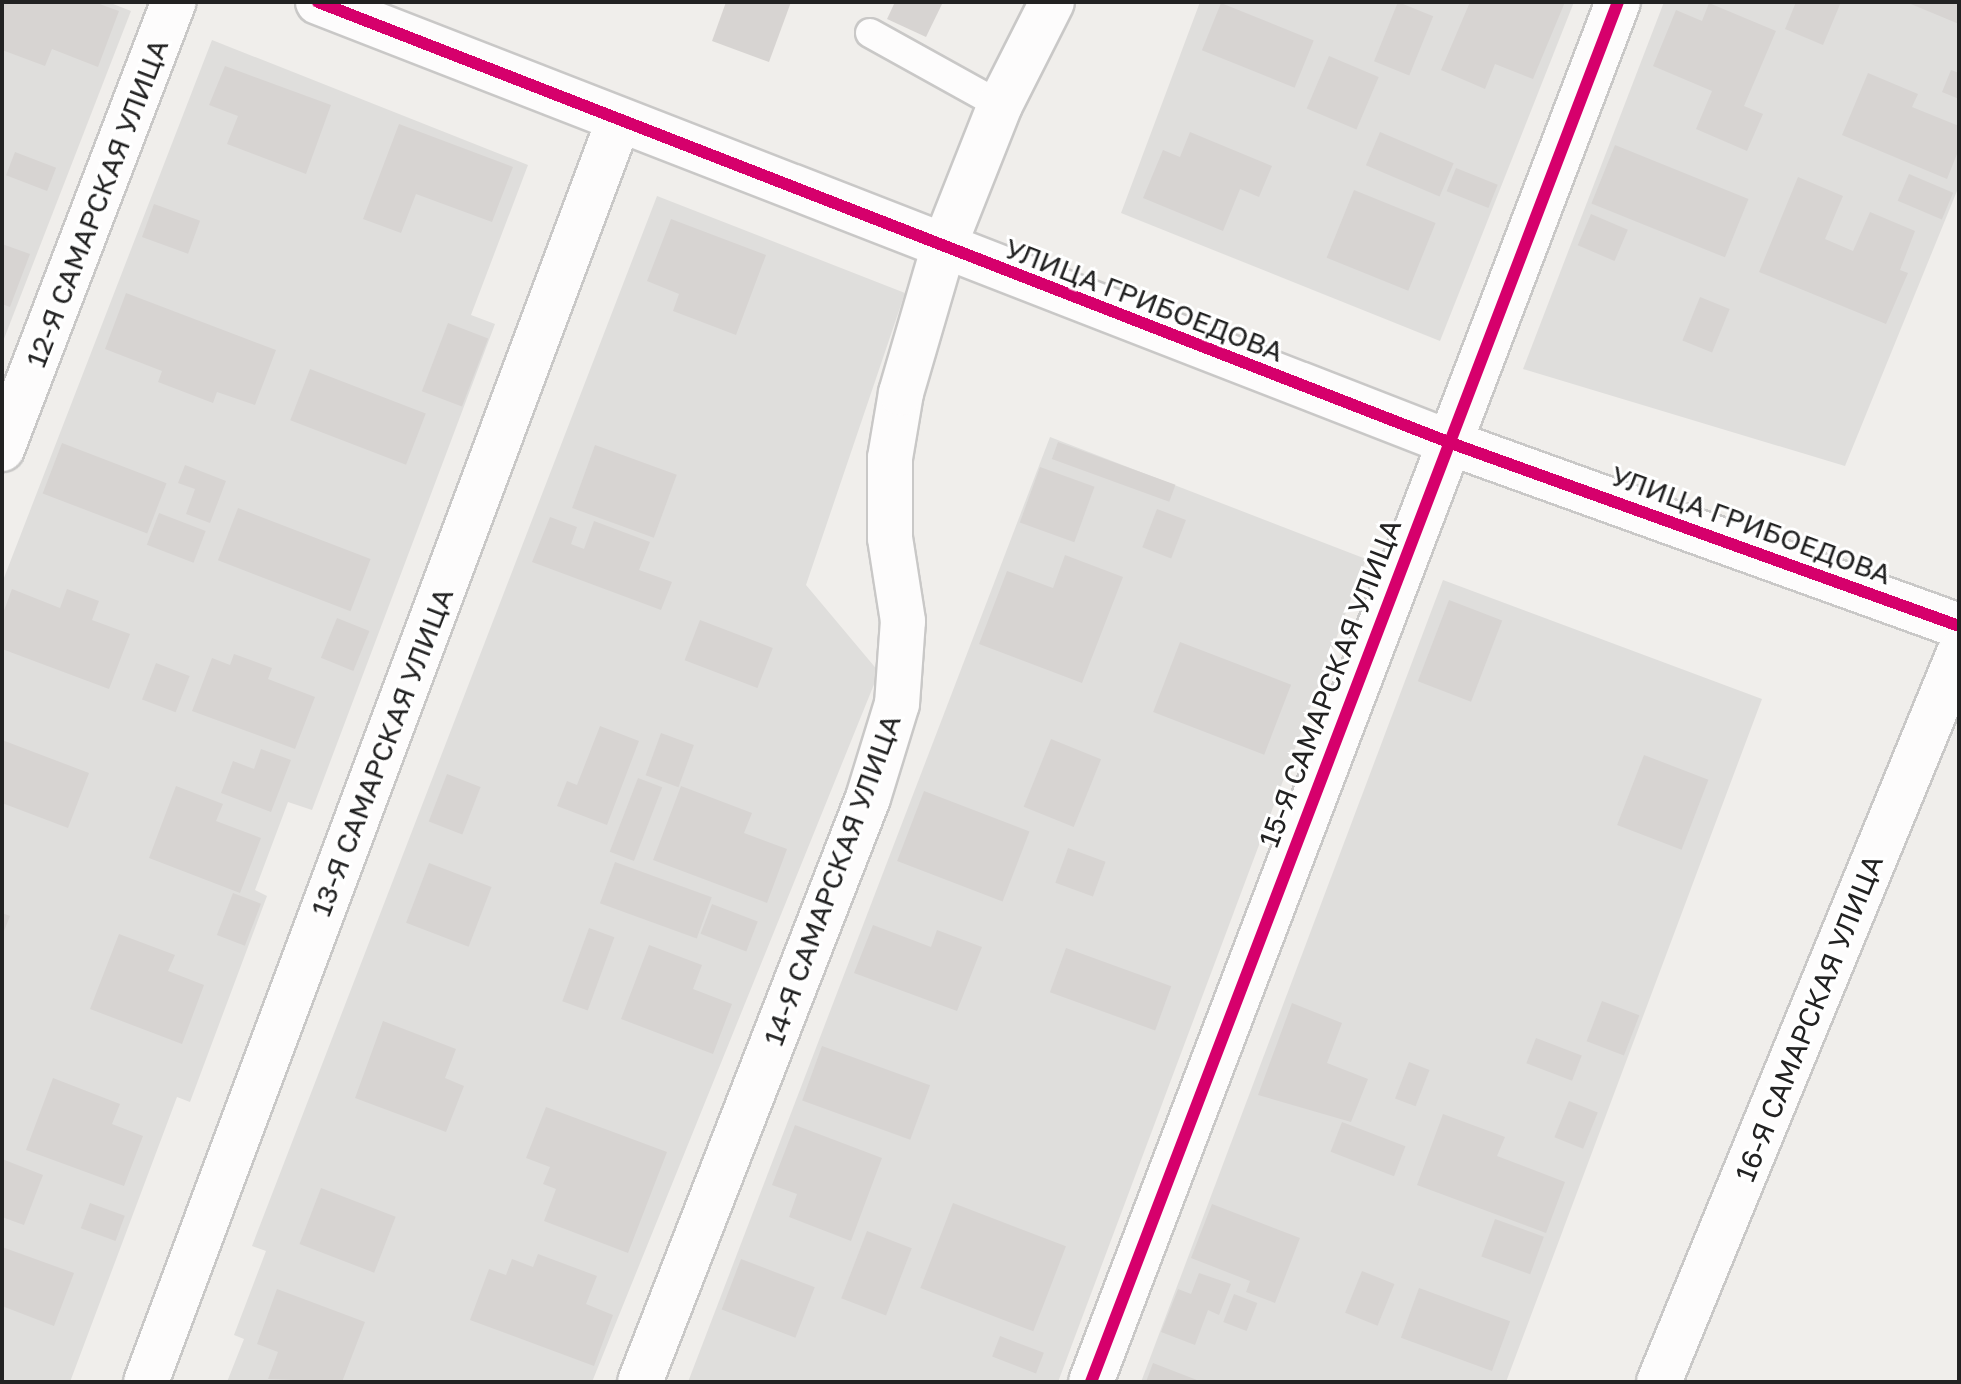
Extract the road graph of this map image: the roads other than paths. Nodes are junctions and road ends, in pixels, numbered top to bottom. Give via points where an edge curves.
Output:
1 (174, 2) edge
2 (318, 2) edge
3 (1052, 2) edge
4 (1618, 2) edge
5 (870, 33) dead end
6 (1000, 105) junction
7 (618, 122) junction
8 (943, 249) junction
9 (1448, 442) junction
10 (2, 449) edge
11 (1959, 626) edge
12 (1959, 653) edge
13 (146, 1382) edge
14 (640, 1382) edge
15 (1091, 1382) edge
16 (1659, 1382) edge

1 - 10 street, 12-Я САМАРСКАЯ УЛИЦА
2 - 7 street, УЛИЦА ГРИБОЕДОВА
3 - 6 street, 14-Я САМАРСКАЯ УЛИЦА
4 - 9 street, 15-Я САМАРСКАЯ УЛИЦА
5 - 6 lane
6 - 8 street, 14-Я САМАРСКАЯ УЛИЦА
7 - 8 street, УЛИЦА ГРИБОЕДОВА
7 - 13 street, 13-Я САМАРСКАЯ УЛИЦА
8 - 9 street, УЛИЦА ГРИБОЕДОВА
8 - 14 street, 14-Я САМАРСКАЯ УЛИЦА via 901,393 890,458 890,538 903,621 897,704 868,798
9 - 11 street, УЛИЦА ГРИБОЕДОВА
9 - 15 street, 15-Я САМАРСКАЯ УЛИЦА
12 - 16 street, 16-Я САМАРСКАЯ УЛИЦА

